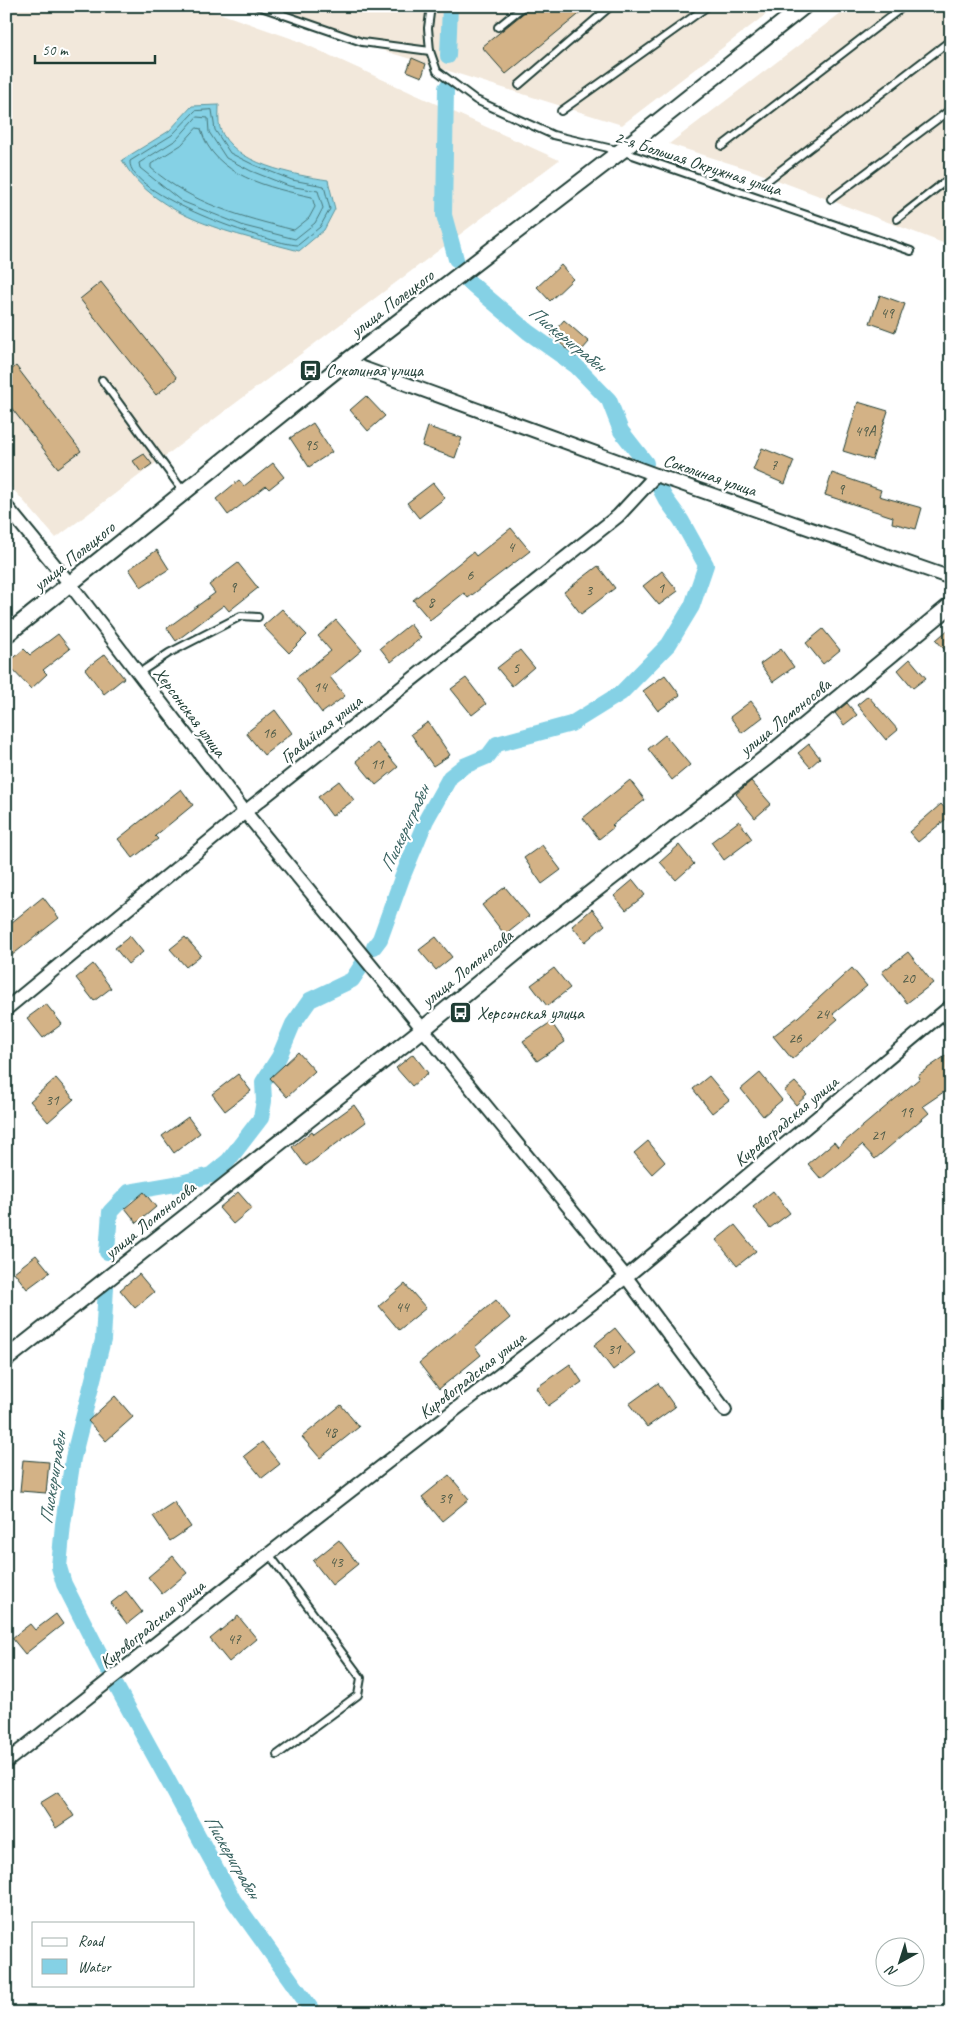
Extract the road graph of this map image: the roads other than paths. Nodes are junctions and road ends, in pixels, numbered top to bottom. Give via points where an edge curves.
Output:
1 (258, 6) edge
2 (277, 6) edge
3 (431, 6) edge
4 (524, 6) edge
5 (611, 6) edge
6 (708, 6) edge
7 (804, 6) edge
8 (904, 6) edge
9 (283, 15) junction
10 (498, 27) dead end
11 (951, 40) edge
12 (430, 51) junction
13 (519, 85) dead end
14 (951, 109) edge
15 (561, 111) dead end
16 (722, 146) dead end
17 (621, 151) junction
18 (951, 177) edge
19 (764, 183) dead end
20 (831, 199) dead end
21 (897, 219) dead end
22 (911, 251) dead end
23 (346, 362) junction
24 (102, 380) dead end
25 (656, 475) junction
26 (183, 491) junction
27 (6, 506) edge
28 (951, 578) edge
29 (70, 584) junction
30 (951, 605) edge
31 (258, 618) dead end
32 (6, 635) edge
33 (139, 673) junction
34 (245, 812) junction
35 (6, 1009) edge
36 (946, 1010) edge
37 (423, 1028) junction
38 (951, 1028) edge
39 (626, 1278) junction
40 (6, 1359) edge
41 (725, 1410) dead end
42 (269, 1554) junction
43 (277, 1754) dead end
44 (6, 1762) edge

1 - 9 lane
2 - 9 lane
3 - 12 lane via 428,28
4 - 10 lane
5 - 13 lane
6 - 15 lane
7 - 17 street, улица Полецкого
8 - 16 lane
9 - 12 lane via 362,42
11 - 19 lane
12 - 17 lane, 2-я Большая Окружная улица via 437,71 476,100 553,136
14 - 20 lane
17 - 22 lane, 2-я Большая Окружная улица
17 - 23 street, улица Полецкого
18 - 21 lane
23 - 25 street, Соколиная улица
23 - 26 street, улица Полецкого
24 - 26 lane
25 - 28 street, Соколиная улица
25 - 34 street, Гравийная улица via 618,516
26 - 29 street, улица Полецкого
27 - 29 street, Херсонская улица
29 - 32 street, улица Полецкого
29 - 33 street, Херсонская улица
30 - 37 street, улица Ломоносова via 767,757 547,927
31 - 33 lane via 241,616 169,653
33 - 34 street, Херсонская улица
34 - 35 street, Гравийная улица
34 - 37 street, Херсонская улица
36 - 38 lane
36 - 39 street, Кировоградская улица
37 - 39 street, Херсонская улица
37 - 40 street, улица Ломоносова
39 - 41 street, Херсонская улица
39 - 42 street, Кировоградская улица
42 - 43 lane via 361,1678 358,1695
42 - 44 street, Кировоградская улица

